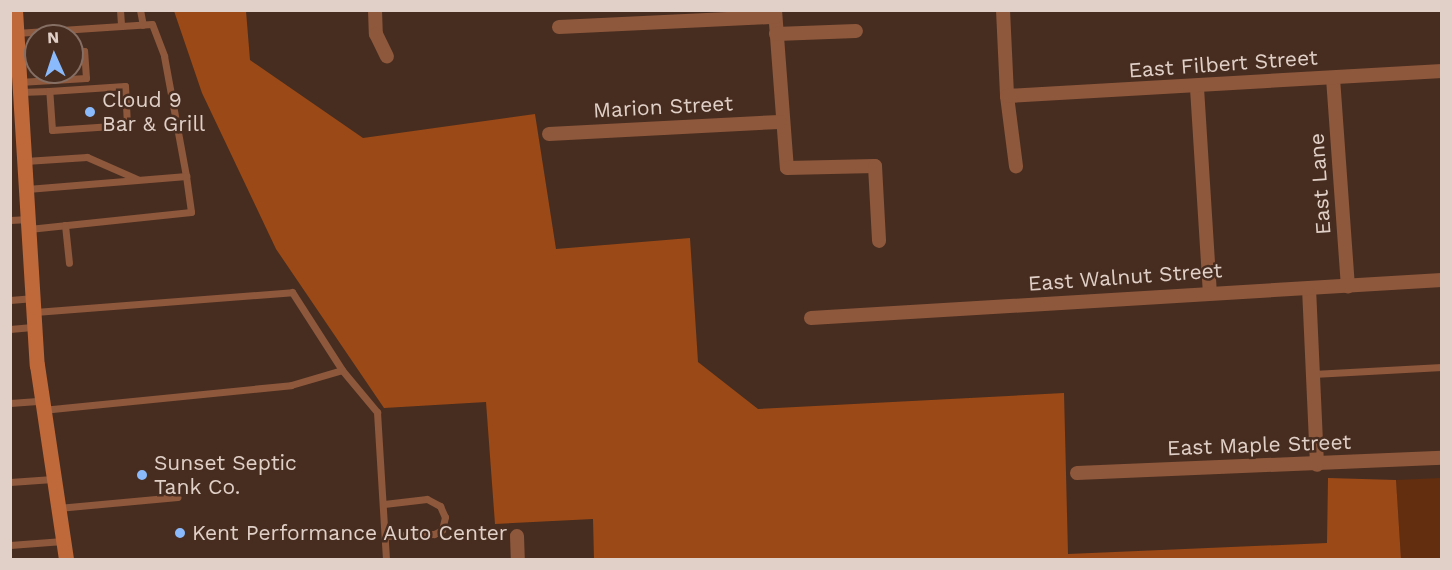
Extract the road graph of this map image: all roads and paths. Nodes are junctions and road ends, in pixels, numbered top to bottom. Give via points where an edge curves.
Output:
1 (15, 10) edge
2 (120, 10) edge
3 (140, 10) edge
4 (375, 10) edge
5 (1003, 10) edge
6 (775, 14) edge
7 (620, 17) edge
8 (143, 24) junction
9 (121, 26) junction
10 (559, 27) dead end
11 (856, 31) dead end
12 (16, 33) junction
13 (776, 34) junction
14 (84, 51) edge
15 (387, 57) dead end
16 (15, 61) edge
17 (1442, 71) edge
18 (84, 78) edge
19 (1333, 78) junction
20 (42, 84) edge
21 (20, 87) junction
22 (1197, 88) junction
23 (49, 91) junction
24 (1007, 96) junction
25 (780, 122) junction
26 (549, 134) dead end
27 (25, 160) junction
28 (1016, 166) dead end
29 (186, 176) junction
30 (139, 180) junction
31 (27, 189) junction
32 (10, 220) edge
33 (29, 224) junction
34 (65, 225) junction
35 (879, 241) dead end
36 (69, 263) dead end
37 (1442, 280) edge
38 (1348, 286) junction
39 (1309, 288) junction
40 (1210, 292) junction
41 (10, 300) edge
42 (35, 312) junction
43 (811, 318) dead end
44 (10, 329) edge
45 (1442, 366) edge
46 (342, 370) junction
47 (1313, 374) junction
48 (10, 403) edge
49 (42, 405) junction
50 (1442, 458) edge
51 (1317, 465) junction
52 (1077, 472) dead end
53 (53, 479) junction
54 (10, 482) edge
55 (177, 497) dead end
56 (384, 504) junction
57 (58, 508) junction
58 (385, 536) junction
59 (517, 536) dead end
60 (63, 541) junction
61 (10, 545) edge
62 (66, 560) edge
63 (386, 560) edge
64 (518, 560) edge

1 - 12 main road
2 - 9 lane
3 - 8 lane
4 - 15 street via 376,34
5 - 24 street
6 - 7 street
6 - 13 street
7 - 10 street
8 - 9 lane
8 - 29 lane via 152,24 160,42
9 - 12 lane
11 - 13 street
12 - 16 main road
13 - 25 street
14 - 18 lane
16 - 21 main road
17 - 19 street, East Filbert Street
19 - 22 street, East Filbert Street
19 - 38 street, East Lane
20 - 21 lane
21 - 23 lane
21 - 27 main road
22 - 24 street, East Filbert Street
22 - 40 street
23 - 23 lane via 125,86 128,125 52,130
24 - 28 street
25 - 26 street, Marion Street
25 - 35 street via 787,168 875,166
27 - 30 lane via 87,157
27 - 31 main road
29 - 30 lane
29 - 34 lane via 191,212
30 - 31 lane
31 - 33 main road
32 - 33 lane
33 - 34 lane
33 - 42 main road
34 - 36 lane
37 - 38 street, East Walnut Street
38 - 39 street, East Walnut Street
39 - 40 street, East Walnut Street
39 - 47 street
40 - 43 street, East Walnut Street
41 - 42 lane
42 - 44 lane
42 - 46 lane via 292,292
42 - 49 main road
45 - 47 lane
46 - 49 lane via 291,385
46 - 56 lane via 378,415
47 - 51 street
48 - 49 lane
49 - 53 main road
50 - 51 street, East Maple Street
51 - 52 street, East Maple Street
53 - 54 lane
53 - 57 main road
55 - 57 lane
56 - 58 lane
56 - 58 lane via 427,499 440,506 445,517 442,530 434,534
57 - 60 main road
58 - 63 lane
59 - 64 street
60 - 61 lane
60 - 62 main road

